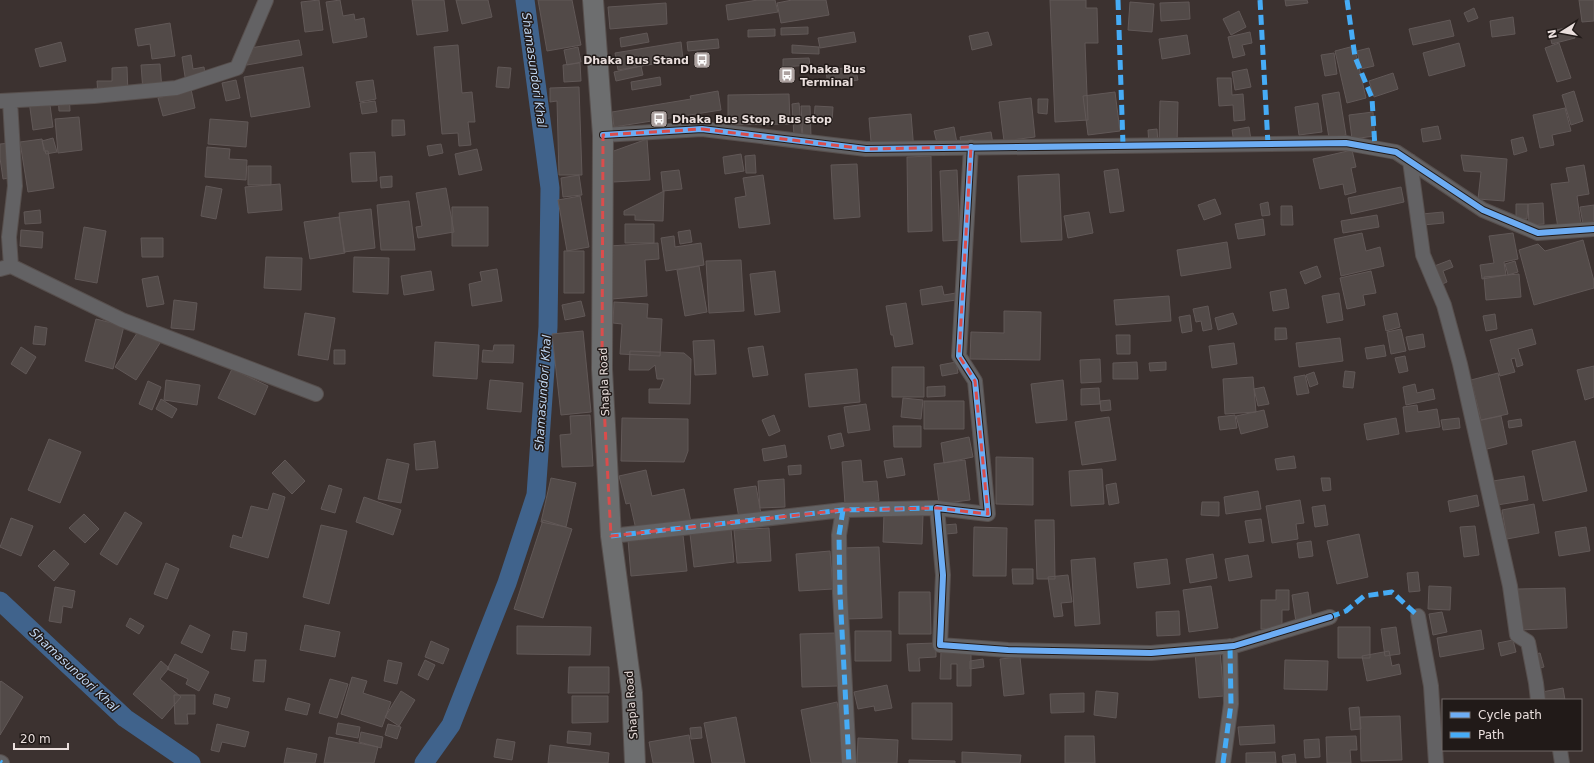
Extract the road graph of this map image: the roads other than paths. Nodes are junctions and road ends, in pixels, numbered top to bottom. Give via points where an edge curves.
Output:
1 (266, 0) edge
2 (593, 0) edge
3 (5, 101) edge
4 (603, 135) junction
5 (972, 147) junction
6 (1410, 161) junction
7 (1594, 229) edge
8 (5, 268) edge
9 (316, 394) dead end
10 (937, 508) junction
11 (843, 510) junction
12 (611, 536) junction
13 (1418, 616) dead end
14 (1330, 617) dead end
15 (1230, 646) junction
16 (1538, 699) edge
17 (1560, 751) edge
18 (635, 763) edge
19 (849, 763) edge
20 (1223, 763) edge
21 (1436, 763) edge
22 (1562, 763) edge

1 - 3 street via 237,68 176,88
2 - 4 street, Shapla Road
3 - 8 street via 16,186
4 - 5 street via 702,128 866,149
4 - 12 street, Shapla Road via 602,369
5 - 6 street via 1346,143 1396,152
5 - 10 street via 959,356 975,381 988,514
6 - 7 street via 1483,210 1538,234
6 - 16 street via 1423,255 1444,305 1460,364 1510,586 1517,635 1528,642
8 - 9 street via 122,320
10 - 11 street
10 - 15 street via 943,575 940,645 1008,650 1151,653
11 - 12 street
11 - 19 street via 839,536 840,593
12 - 18 street, Shapla Road via 632,693
13 - 21 street via 1430,686
14 - 15 street
15 - 20 street via 1231,704
17 - 22 street

